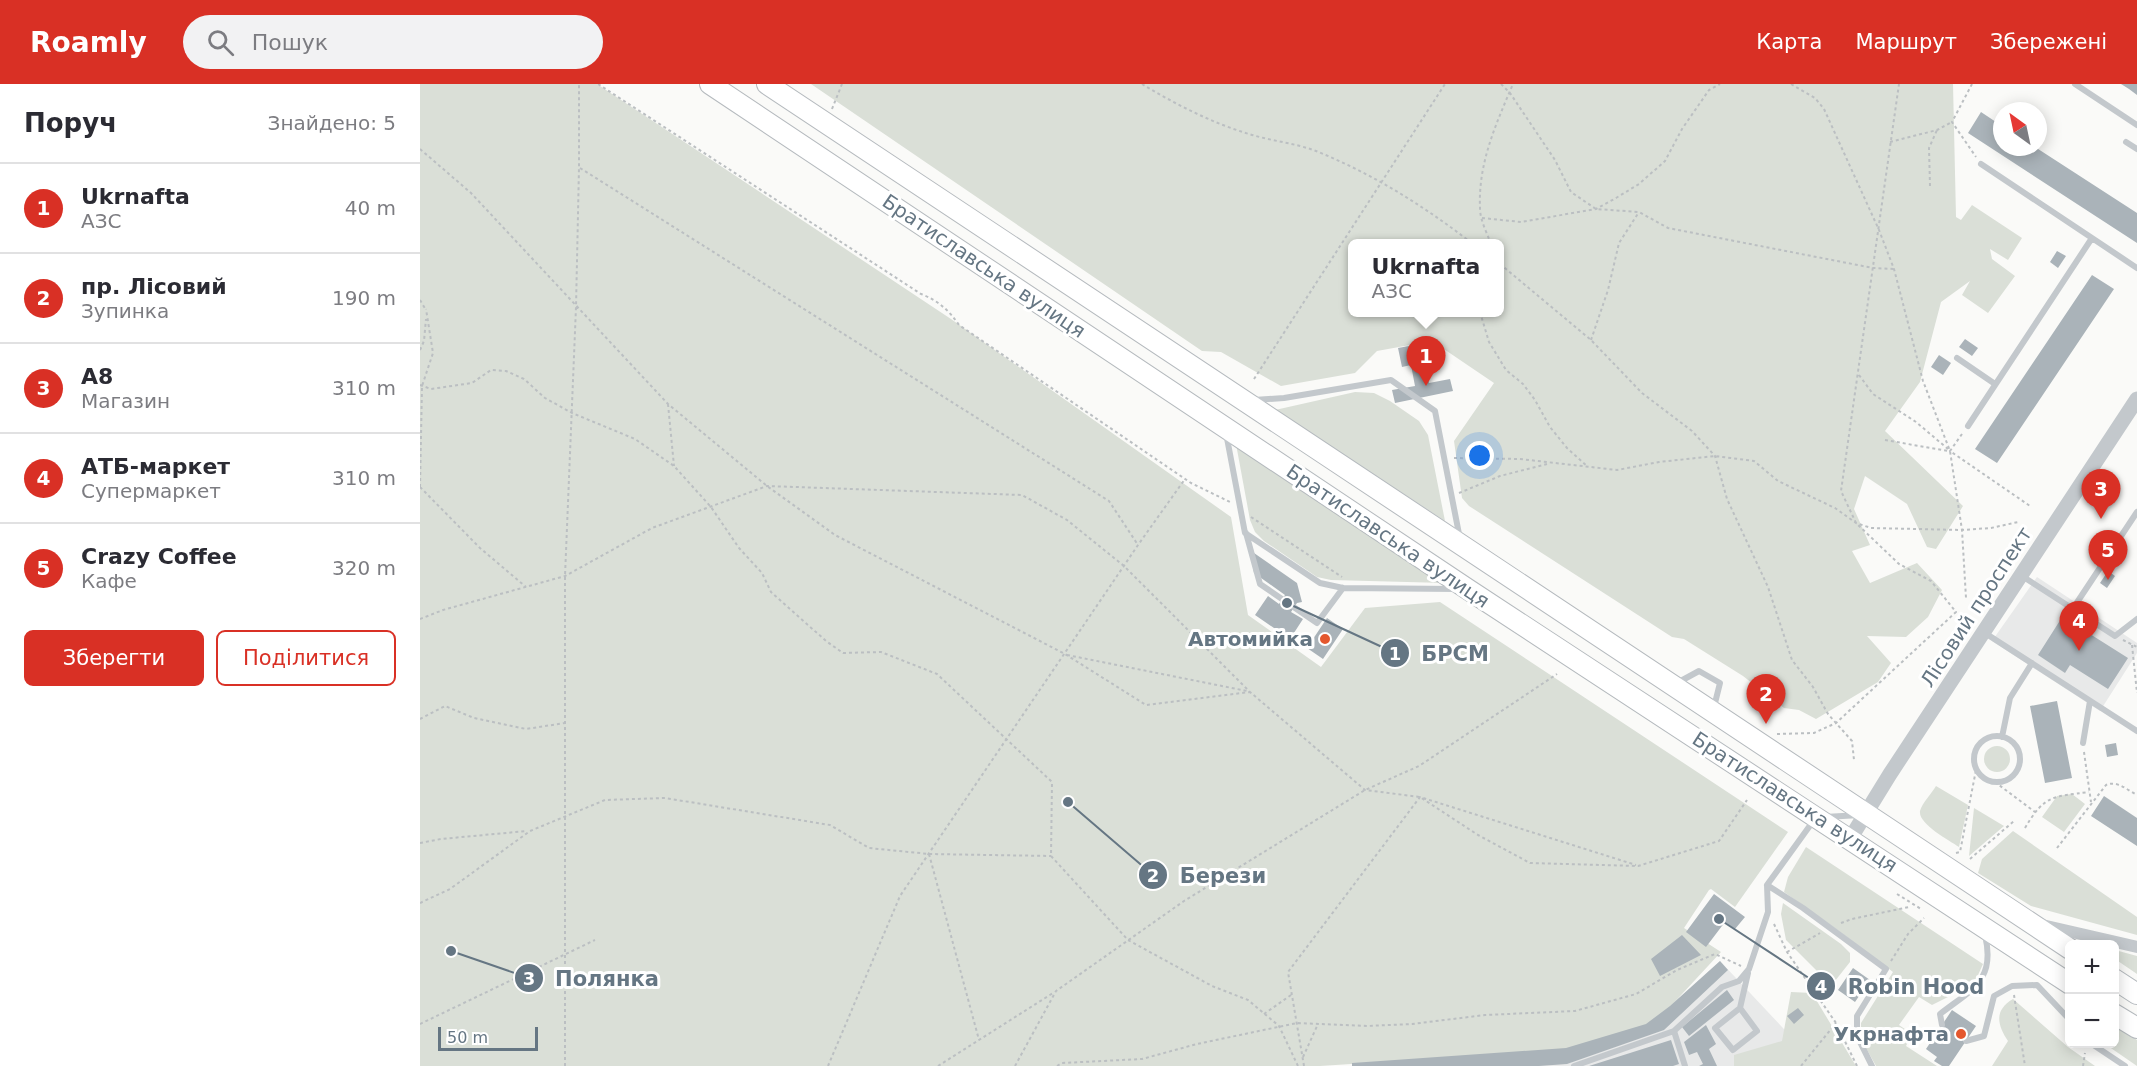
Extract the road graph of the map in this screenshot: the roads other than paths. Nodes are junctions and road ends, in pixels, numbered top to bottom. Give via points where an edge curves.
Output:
1 (710, 84) edge
2 (767, 84) edge
3 (2075, 84) edge
4 (2137, 125) edge
5 (2126, 142) dead end
6 (2137, 149) edge
7 (1981, 164) road end
8 (2092, 238) junction
9 (2137, 268) edge
10 (1957, 358) dead end
11 (1995, 384) junction
12 (2137, 399) edge
13 (1245, 401) junction
14 (1968, 426) road end
15 (1225, 427) junction
16 (2137, 513) edge
17 (1245, 533) junction
18 (1462, 546) junction
19 (2021, 576) junction
20 (1343, 588) junction
21 (1469, 590) junction
22 (2072, 610) junction
23 (2137, 619) edge
24 (1984, 632) junction
25 (2032, 663) junction
26 (1671, 686) junction
27 (2090, 701) junction
28 (1713, 714) junction
29 (2137, 731) edge
30 (2002, 737) junction
31 (2083, 743) road end
32 (1865, 815) junction
33 (1816, 817) junction
34 (1850, 838) junction
35 (1767, 885) junction
36 (2029, 922) junction
37 (1982, 926) junction
38 (2065, 946) edge
39 (2137, 947) edge
40 (1749, 969) junction
41 (2042, 977) junction
42 (2119, 982) edge
43 (2065, 983) edge
44 (2137, 994) edge
45 (1740, 1008) junction
46 (2065, 1012) edge
47 (2119, 1017) edge
48 (1942, 1025) dead end
49 (2137, 1029) edge
50 (1674, 1031) junction
51 (1966, 1041) dead end
52 (2098, 1048) edge
53 (1574, 1066) edge
54 (1685, 1066) edge
55 (1872, 1066) edge
56 (2125, 1066) edge

1 - 15 main road, Братиславська вулиця
2 - 13 main road, Братиславська вулиця
3 - 4 lane
5 - 6 lane
7 - 8 lane
8 - 9 lane
8 - 11 lane
10 - 11 lane
11 - 14 lane
12 - 19 street, Лісовий проспект
13 - 18 main road, Братиславська вулиця
13 - 18 lane via 1391,380 1435,411
15 - 17 lane
15 - 21 main road, Братиславська вулиця
16 - 22 lane
17 - 20 lane via 1320,583
17 - 20 lane via 1260,584 1317,623
18 - 26 main road, Братиславська вулиця
19 - 22 lane
19 - 24 street, Лісовий проспект
20 - 21 lane
21 - 33 main road, Братиславська вулиця
22 - 23 lane via 2115,636
24 - 25 lane
24 - 32 street, Лісовий проспект
25 - 27 lane
25 - 30 lane via 2010,698
26 - 28 main road, Братиславська вулиця
26 - 28 lane via 1699,671 1720,683
27 - 29 lane
27 - 31 lane
28 - 32 main road, Братиславська вулиця
30 - 30 lane via 2019,752 2019,767 2010,779 1995,782 1976,770 1974,756 1981,742
32 - 33 lane
32 - 34 street, Лісовий проспект
32 - 36 main road, Братиславська вулиця
33 - 34 main road, Братиславська вулиця
33 - 35 lane
34 - 37 main road, Братиславська вулиця
35 - 40 lane via 1768,912
35 - 55 lane via 1886,969 1857,1016 1857,1036
36 - 38 main road, Братиславська вулиця
36 - 39 street
37 - 41 main road, Братиславська вулиця
37 - 48 lane via 1988,964 1980,984 1941,1014
40 - 45 lane
40 - 50 lane via 1739,981 1722,987
41 - 43 main road, Братиславська вулиця
41 - 46 lane
41 - 51 lane via 1994,996 1984,1036
42 - 44 main road
45 - 45 lane via 1716,1028 1732,1050 1757,1030
47 - 49 main road
50 - 53 lane
50 - 54 lane
52 - 56 lane

